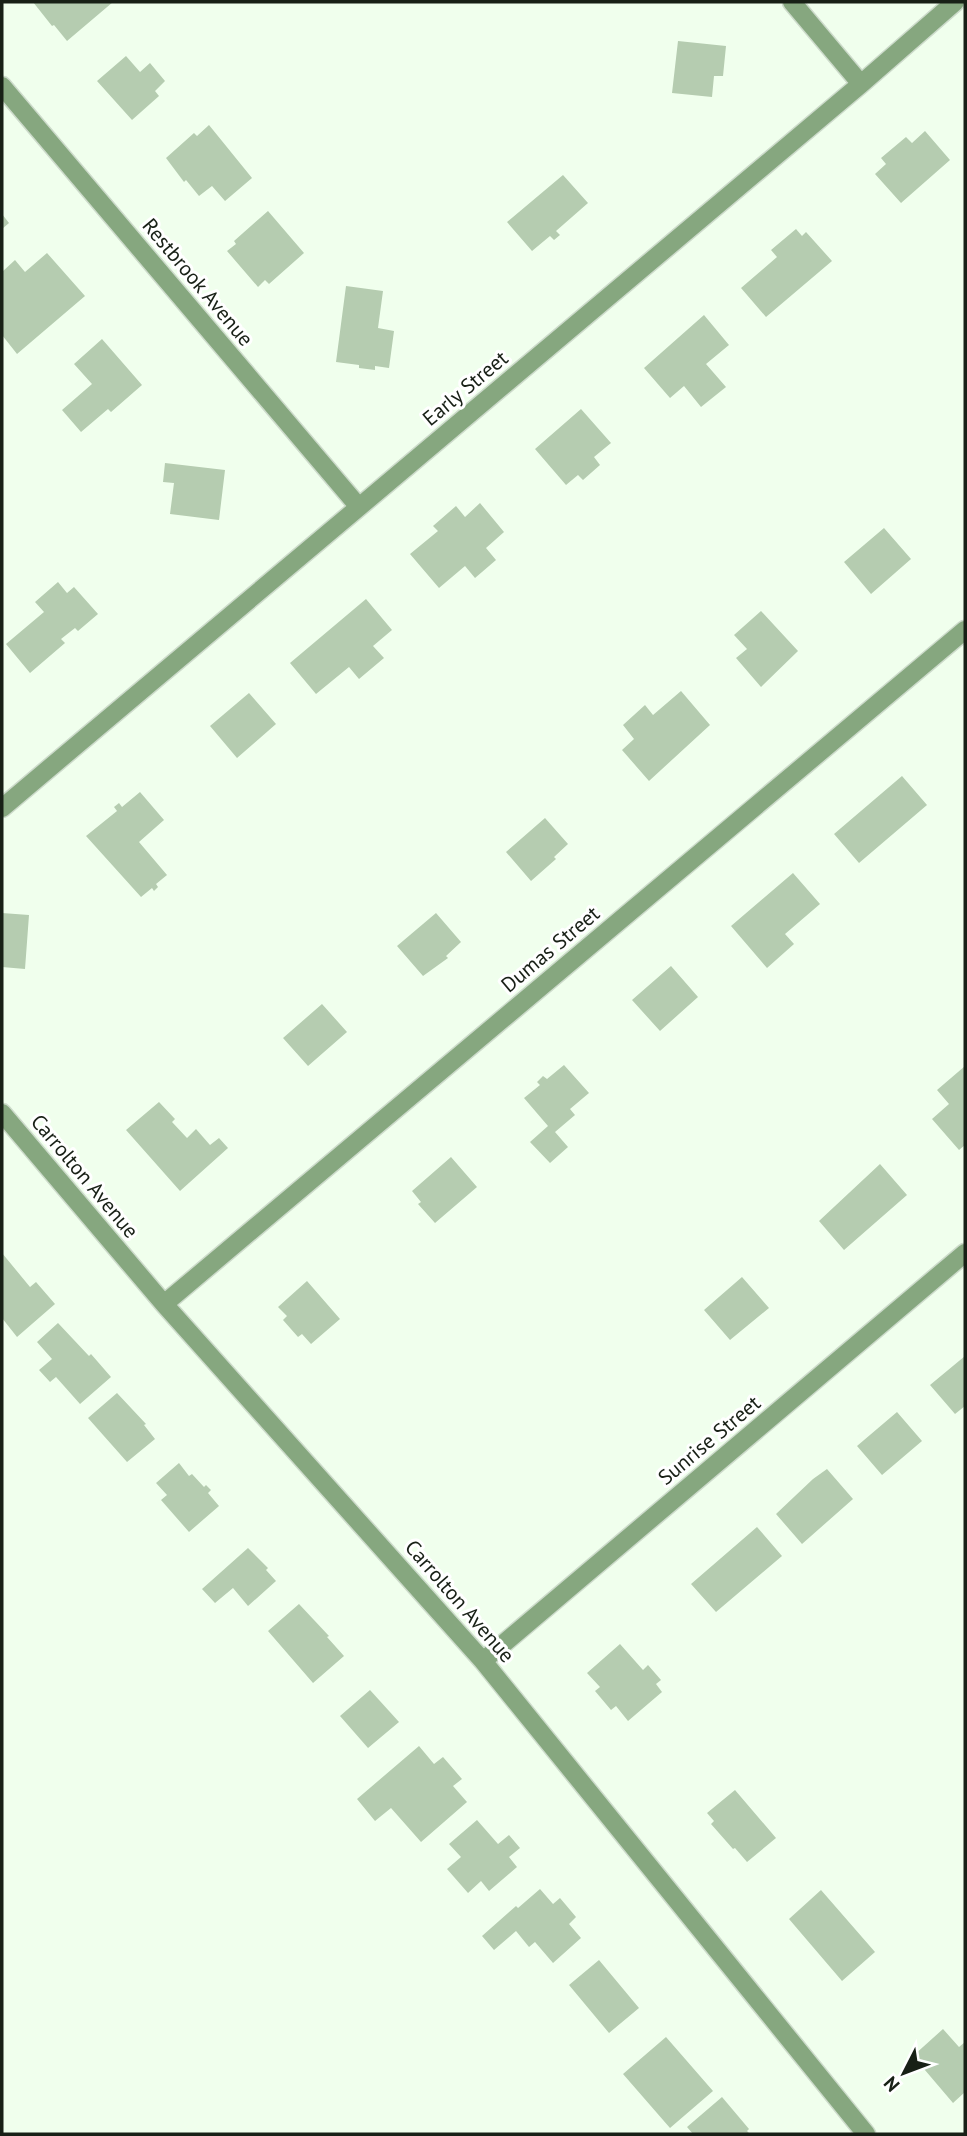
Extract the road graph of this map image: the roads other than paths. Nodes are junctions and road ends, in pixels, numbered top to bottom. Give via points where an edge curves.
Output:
1 (792, 2) edge
2 (956, 2) edge
3 (861, 84) junction
4 (2, 86) edge
5 (359, 507) junction
6 (965, 630) edge
7 (2, 808) edge
8 (2, 1113) edge
9 (965, 1253) edge
10 (164, 1304) junction
11 (483, 1661) junction
12 (866, 2134) edge

1 - 3 street
2 - 3 street, Early Street
3 - 5 street, Early Street
4 - 5 street, Restbrook Avenue
5 - 7 street, Early Street
6 - 10 street, Dumas Street
8 - 10 street, Carrolton Avenue
9 - 11 street, Sunrise Street
10 - 11 street, Carrolton Avenue
11 - 12 street, Carrolton Avenue

